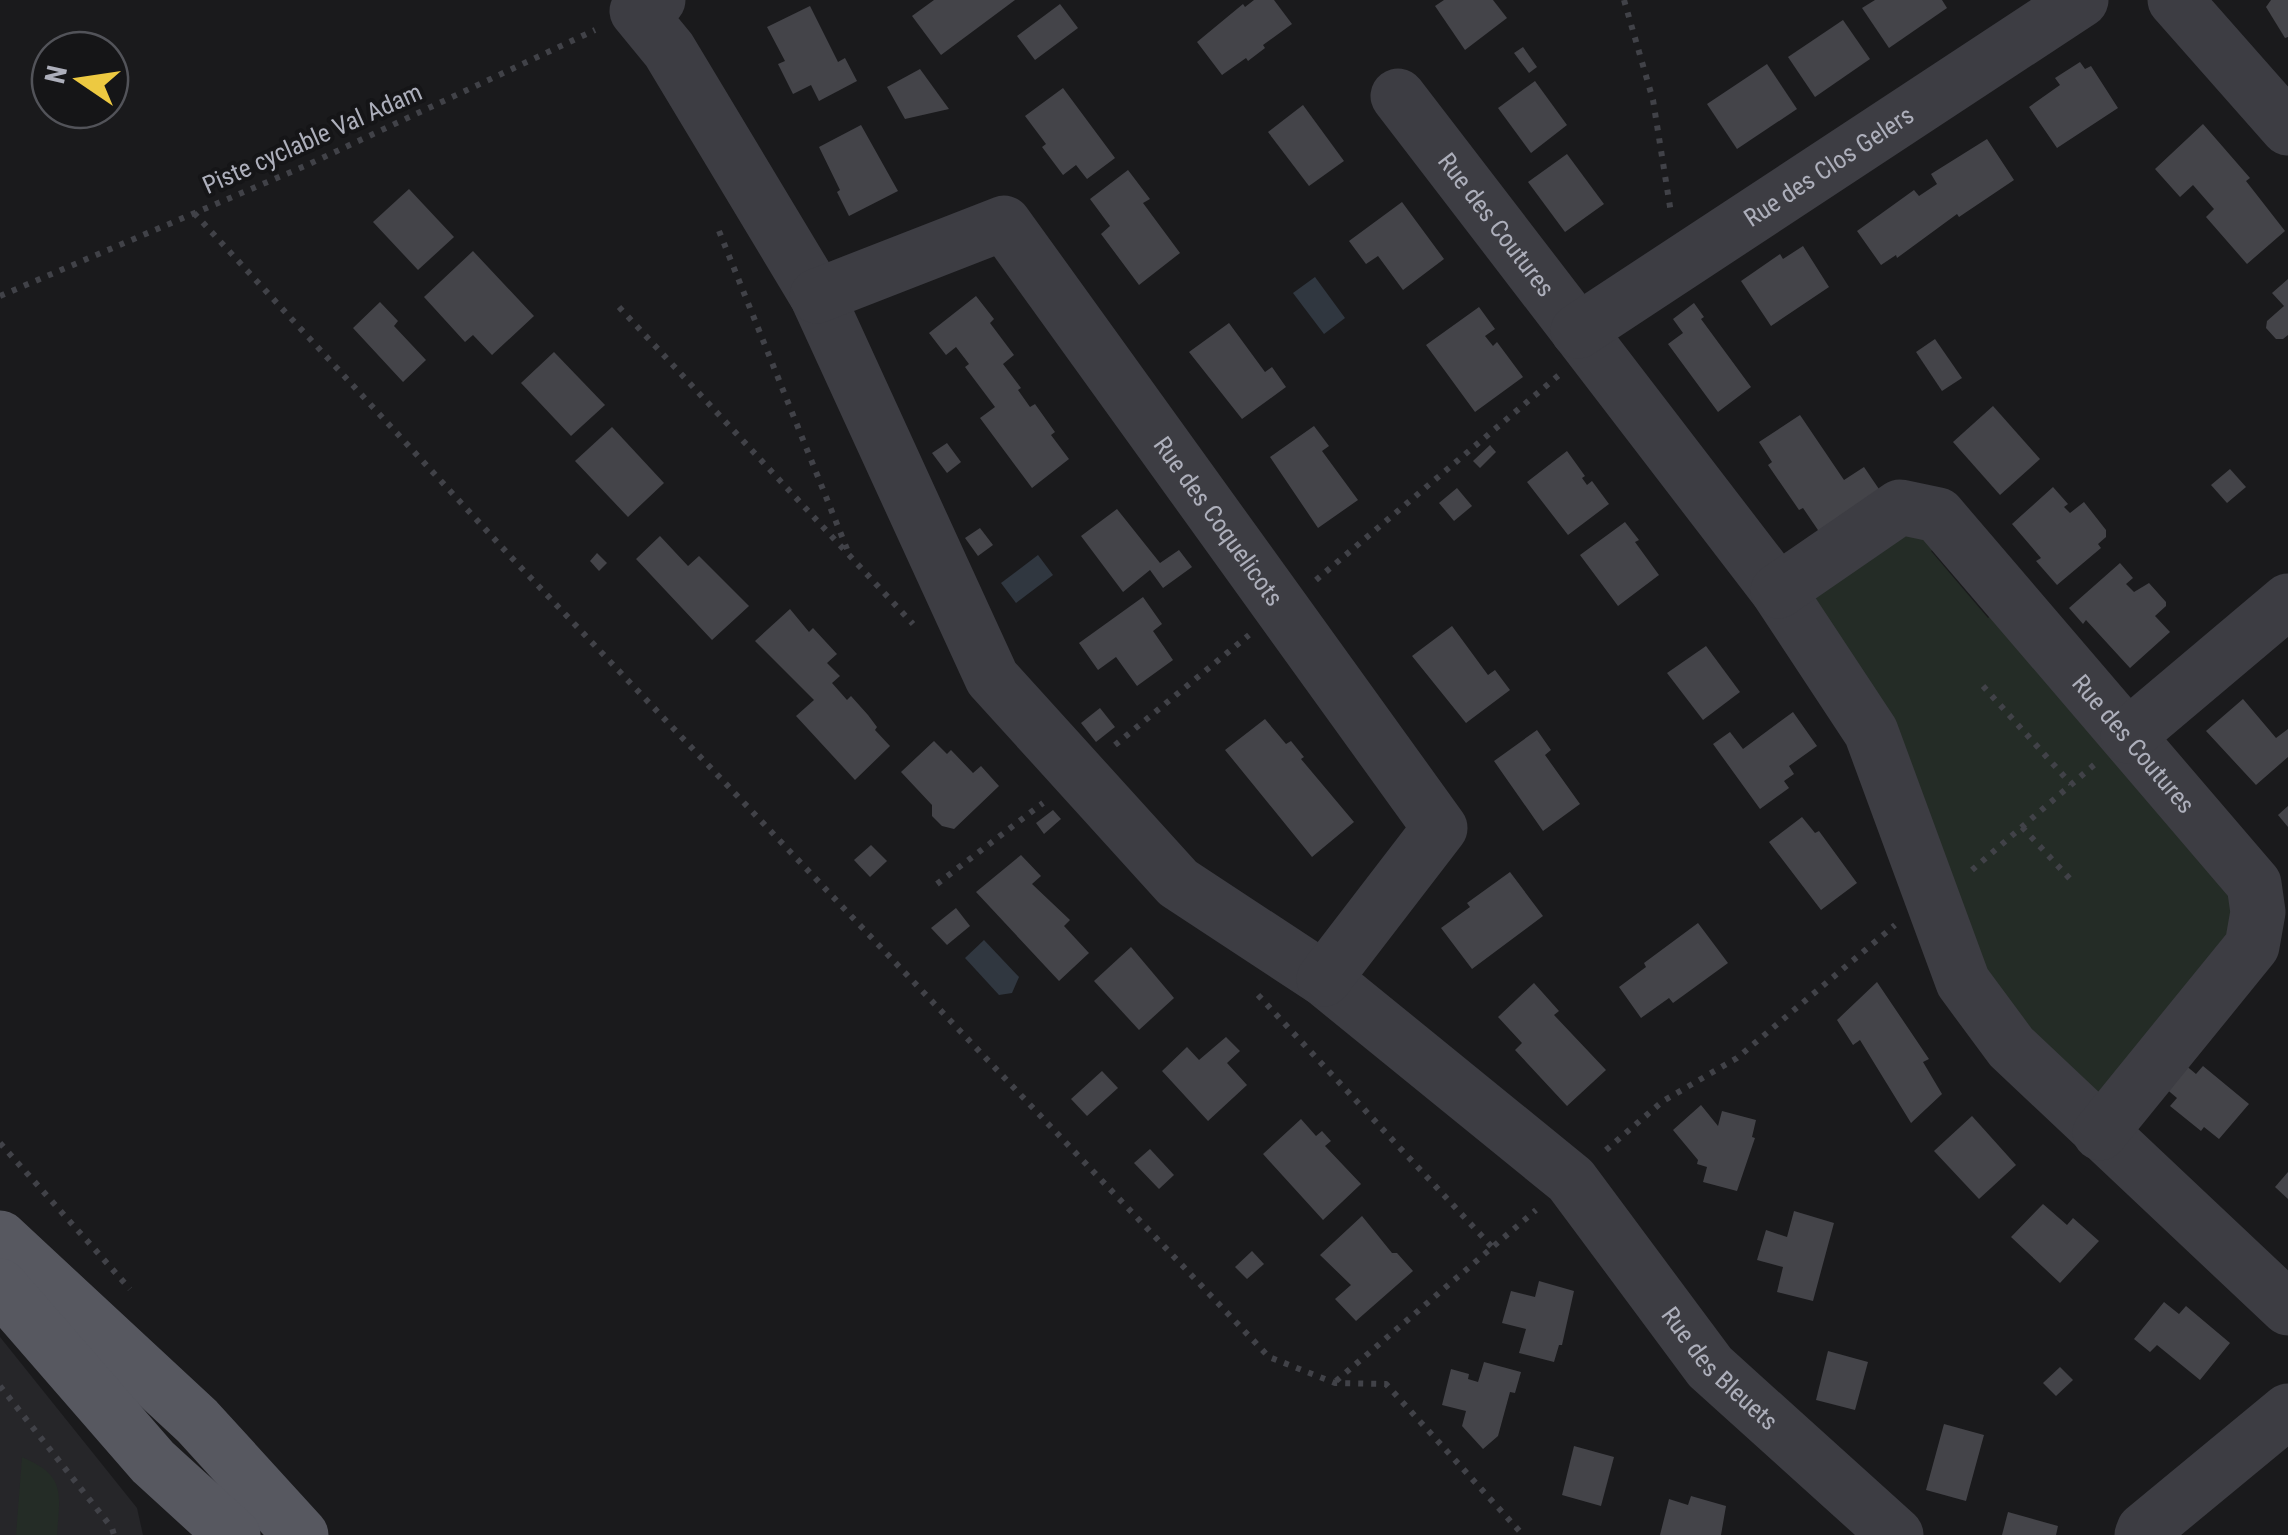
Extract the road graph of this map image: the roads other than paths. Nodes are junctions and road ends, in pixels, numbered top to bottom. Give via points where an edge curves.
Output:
1 (2081, 0) edge
2 (2175, 0) edge
3 (648, 6) edge
4 (1398, 96) dead end
5 (2288, 128) edge
6 (817, 296) junction
7 (1578, 331) junction
8 (1778, 590) junction
9 (2288, 601) edge
10 (2128, 736) junction
11 (1324, 979) junction
12 (2100, 1133) junction
13 (0, 1241) edge
14 (0, 1286) edge
15 (2288, 1308) edge
16 (2288, 1411) edge
17 (153, 1462) junction
18 (183, 1535) edge
19 (233, 1535) edge
20 (260, 1535) edge
21 (300, 1535) edge
22 (1896, 1535) edge
23 (2142, 1535) edge

1 - 7 street, Rue des Clos Gelers
2 - 5 street
3 - 6 street
4 - 7 street, Rue des Coutures
6 - 11 street via 992,678 1178,883
6 - 11 street, Rue des Coquelicots via 1004,223 1440,828
7 - 8 street, Rue des Coutures
8 - 10 street, Rue des Coutures via 1900,508 1938,515
8 - 12 street, Rue des Coutures via 1871,732 1964,982 2011,1047
9 - 10 street
10 - 12 street, Rue des Coutures via 2254,884 2258,912 2252,946
11 - 22 street, Rue des Bleuets via 1571,1180 1710,1367
12 - 15 street, Rue des Coutures
13 - 20 main road
13 - 21 main road via 197,1421
14 - 17 main road
16 - 23 street
17 - 18 main road
17 - 19 main road

